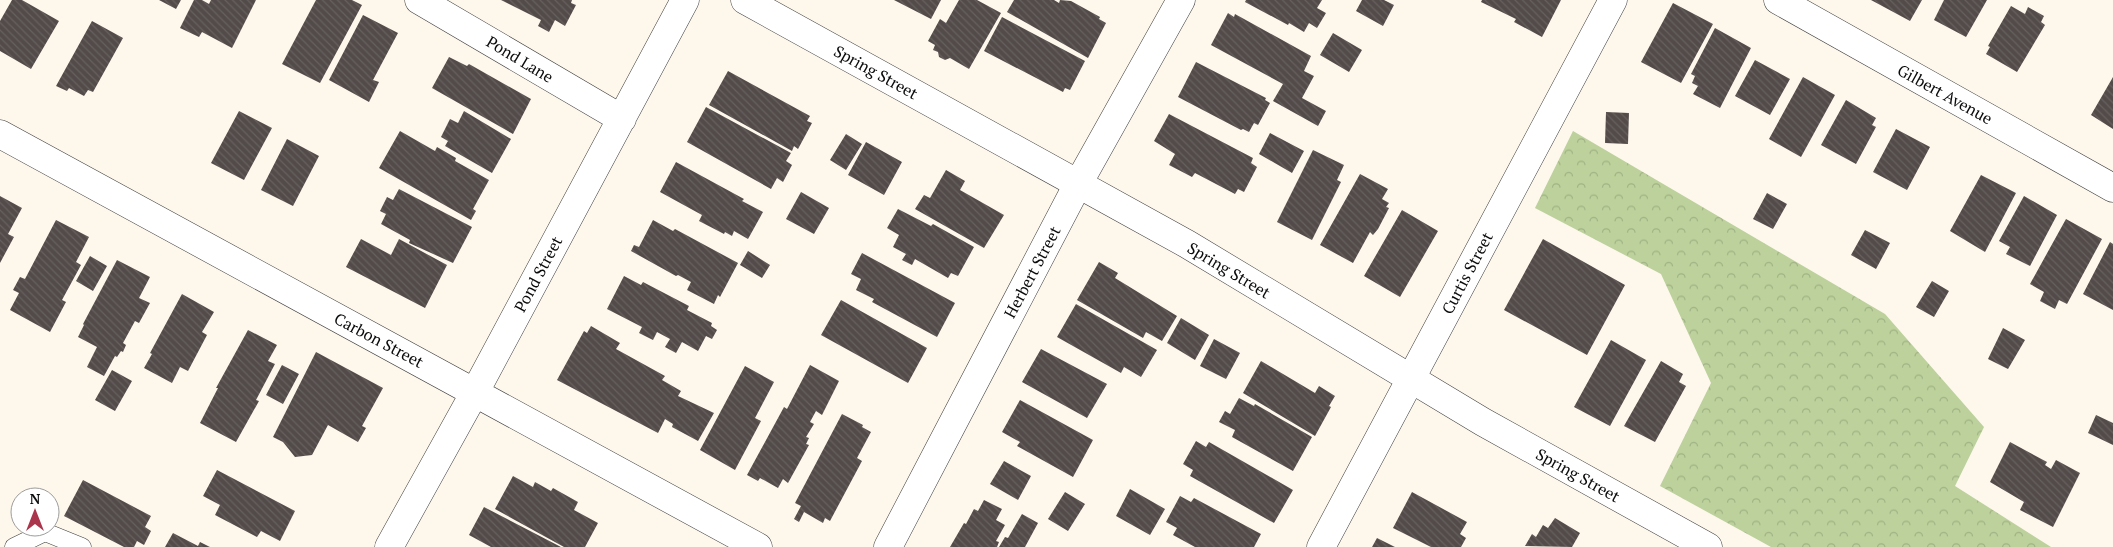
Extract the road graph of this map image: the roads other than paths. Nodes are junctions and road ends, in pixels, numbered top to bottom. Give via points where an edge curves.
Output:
1 (418, 0) edge
2 (685, 0) edge
3 (746, 0) edge
4 (1181, 0) edge
5 (1613, 0) edge
6 (1778, 0) edge
7 (622, 119) junction
8 (0, 134) edge
9 (1078, 184) junction
10 (2113, 188) edge
11 (1410, 379) junction
12 (475, 392) junction
13 (14, 547) edge
14 (82, 547) edge
15 (389, 547) edge
16 (758, 547) edge
17 (888, 547) edge
18 (1321, 547) edge
19 (1708, 547) edge

1 - 7 street, Pond Lane
2 - 7 street, Pond Street
3 - 9 street, Spring Street
4 - 9 street, Herbert Street
5 - 11 street, Curtis Street
6 - 10 street, Gilbert Avenue
7 - 12 street, Pond Street
8 - 12 street, Carbon Street
9 - 11 street, Spring Street via 1186,244
9 - 17 street, Herbert Street
11 - 18 street, Curtis Street
11 - 19 street, Spring Street
12 - 15 street, Pond Street
12 - 16 street, Carbon Street
13 - 14 lane via 45,532

